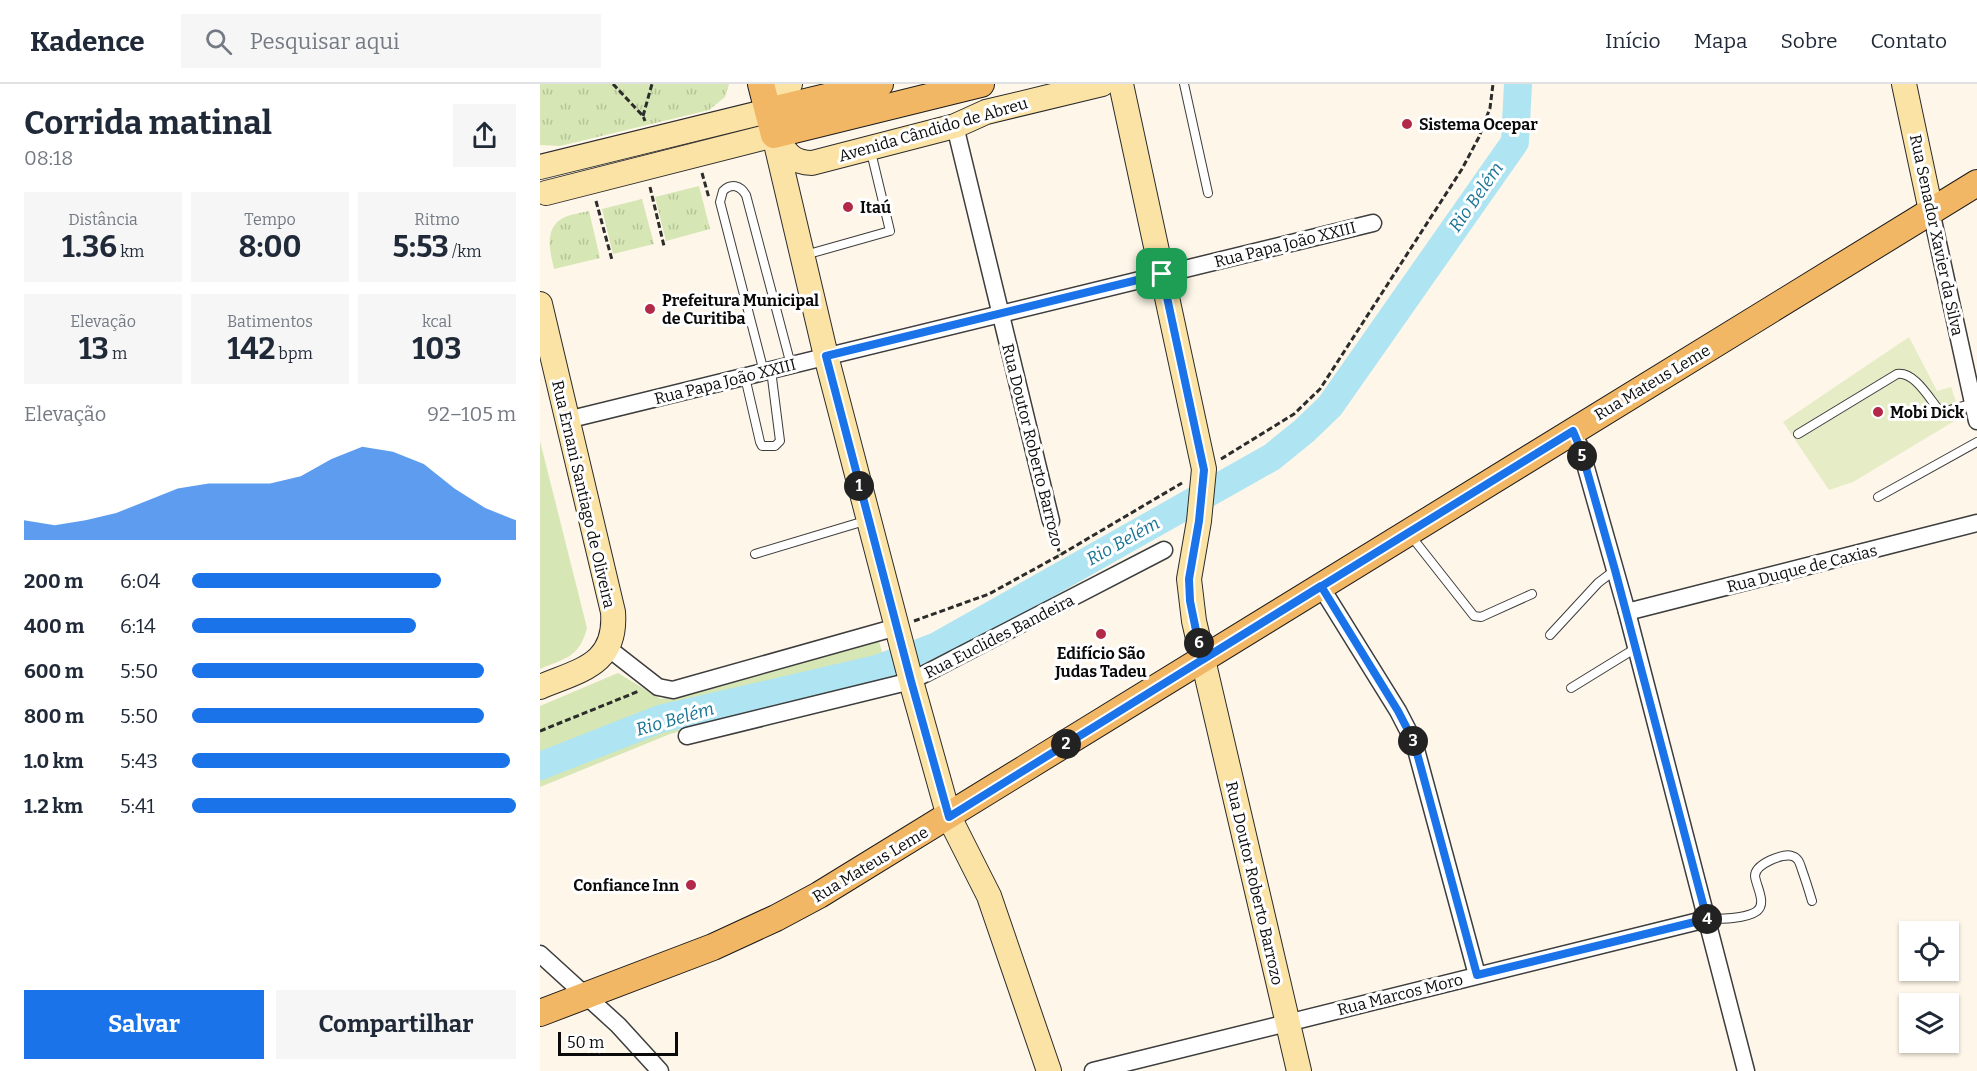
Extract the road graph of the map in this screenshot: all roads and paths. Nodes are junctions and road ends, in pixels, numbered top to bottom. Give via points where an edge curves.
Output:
1 (621, 84) edge
2 (652, 84) edge
3 (761, 84) edge
4 (790, 84) edge
5 (880, 84) edge
6 (981, 84) edge
7 (1102, 84) edge
8 (1121, 84) edge
9 (1185, 84) edge
10 (1494, 84) edge
11 (1904, 84) edge
12 (615, 86) edge
13 (643, 116) junction
14 (771, 123) junction
15 (955, 126) junction
16 (650, 140) junction
17 (870, 147) junction
18 (540, 168) edge
19 (645, 168) junction
20 (591, 181) junction
21 (1977, 183) edge
22 (1208, 193) dead end
23 (543, 202) edge
24 (1931, 211) junction
25 (1373, 222) dead end
26 (664, 246) dead end
27 (802, 256) junction
28 (612, 260) dead end
29 (1162, 274) junction
30 (540, 304) edge
31 (1001, 314) junction
32 (826, 356) junction
33 (791, 365) junction
34 (767, 371) junction
35 (745, 377) junction
36 (1973, 403) junction
37 (567, 420) junction
38 (1977, 421) edge
39 (1573, 431) junction
40 (1798, 434) dead end
41 (1977, 442) edge
42 (1201, 475) junction
43 (1878, 497) dead end
44 (868, 520) junction
45 (1050, 521) joint
46 (1977, 523) edge
47 (1408, 533) junction
48 (1164, 550) dead end
49 (755, 554) dead end
50 (1060, 555) junction
51 (1615, 570) junction
52 (1321, 586) junction
53 (1532, 594) dead end
54 (1627, 612) junction
55 (902, 632) junction
56 (1550, 635) dead end
57 (608, 648) junction
58 (1636, 648) junction
59 (1202, 660) junction
60 (909, 675) junction
61 (540, 687) edge
62 (658, 687) junction
63 (1571, 688) dead end
64 (540, 731) edge
65 (687, 736) dead end
66 (949, 817) junction
67 (1812, 901) dead end
68 (1707, 919) junction
69 (540, 954) edge
70 (1477, 975) junction
71 (586, 995) junction
72 (540, 1013) edge
73 (1288, 1022) junction
74 (660, 1071) edge
75 (1049, 1071) edge
76 (1093, 1071) edge
77 (1299, 1071) edge
78 (1746, 1071) edge

1 - 12 path
2 - 13 path
3 - 14 main road
4 - 14 main road via 778,95
5 - 14 main road, Avenida Cândido de Abreu
6 - 14 main road, Avenida Cândido de Abreu
7 - 15 main road, Avenida Cândido de Abreu via 986,112
8 - 29 main road, Rua Doutor Roberto Barrozo
9 - 22 lane
10 - 42 path via 1490,108 1462,169 1320,389 1294,414
11 - 24 main road, Rua Senador Xavier da Silva
12 - 13 path
13 - 16 path
14 - 16 main road, Avenida Cândido de Abreu
14 - 17 main road, Avenida Cândido de Abreu via 784,150 801,163
14 - 19 main road, Avenida Cândido de Abreu
14 - 27 main road
15 - 17 main road, Avenida Cândido de Abreu
15 - 31 street, Rua Doutor Roberto Barrozo
16 - 18 main road, Avenida Cândido de Abreu
17 - 27 lane via 890,231
18 - 23 main road
19 - 20 main road, Avenida Cândido de Abreu
19 - 26 path
20 - 23 main road, Avenida Cândido de Abreu
20 - 28 path
21 - 24 main road, Rua Mateus Leme
24 - 36 street, Rua Senador Xavier da Silva
24 - 39 main road, Rua Mateus Leme
25 - 29 street, Rua Papa João XXIII
27 - 32 main road
29 - 31 street, Rua Papa João XXIII
29 - 42 main road, Rua Doutor Roberto Barrozo via 1204,470
30 - 37 main road, Rua Ernani Santiago de Oliveira
31 - 32 street, Rua Papa João XXIII
31 - 45 street, Rua Doutor Roberto Barrozo
32 - 33 street, Rua Papa João XXIII
32 - 44 main road
33 - 34 street, Rua Papa João XXIII
33 - 34 lane via 746,195 733,186 723,191 720,202
34 - 35 street, Rua Papa João XXIII
34 - 35 lane via 780,441 776,446 762,446 760,442
35 - 37 street, Rua Papa João XXIII
36 - 38 street, Rua Senador Xavier da Silva
36 - 40 lane via 1943,412 1911,377 1897,374
37 - 57 main road, Rua Ernani Santiago de Oliveira via 612,612 614,626
39 - 47 main road, Rua Mateus Leme
39 - 51 street
41 - 43 lane
42 - 50 path
42 - 59 main road, Rua Doutor Roberto Barrozo via 1199,521 1189,579
44 - 49 lane
44 - 55 main road
45 - 50 path, Rua Doutor Roberto Barrozo
46 - 54 street, Rua Duque de Caxias
47 - 52 main road, Rua Mateus Leme
47 - 53 lane via 1474,616 1481,617
48 - 60 street, Rua Euclides Bandeira
50 - 55 path via 989,594
51 - 54 street
51 - 56 lane
52 - 59 main road, Rua Mateus Leme
52 - 70 street via 1414,742
54 - 58 street
55 - 60 main road
55 - 62 street via 674,690
57 - 61 main road via 591,665
57 - 62 street
58 - 63 lane
58 - 68 street
59 - 66 main road, Rua Mateus Leme
59 - 73 main road, Rua Doutor Roberto Barrozo
60 - 65 street, Rua Euclides Bandeira
60 - 66 main road
62 - 64 path via 632,693
66 - 71 main road, Rua Mateus Leme via 776,918 713,947
66 - 75 main road via 989,896
67 - 68 lane via 1799,861 1788,855 1757,869 1761,904 1755,913
68 - 70 street, Rua Marcos Moro
68 - 78 street
69 - 71 street
70 - 73 street, Rua Marcos Moro
71 - 72 main road, Rua Mateus Leme
71 - 74 street
73 - 76 street, Rua Marcos Moro
73 - 77 main road, Rua Doutor Roberto Barrozo

